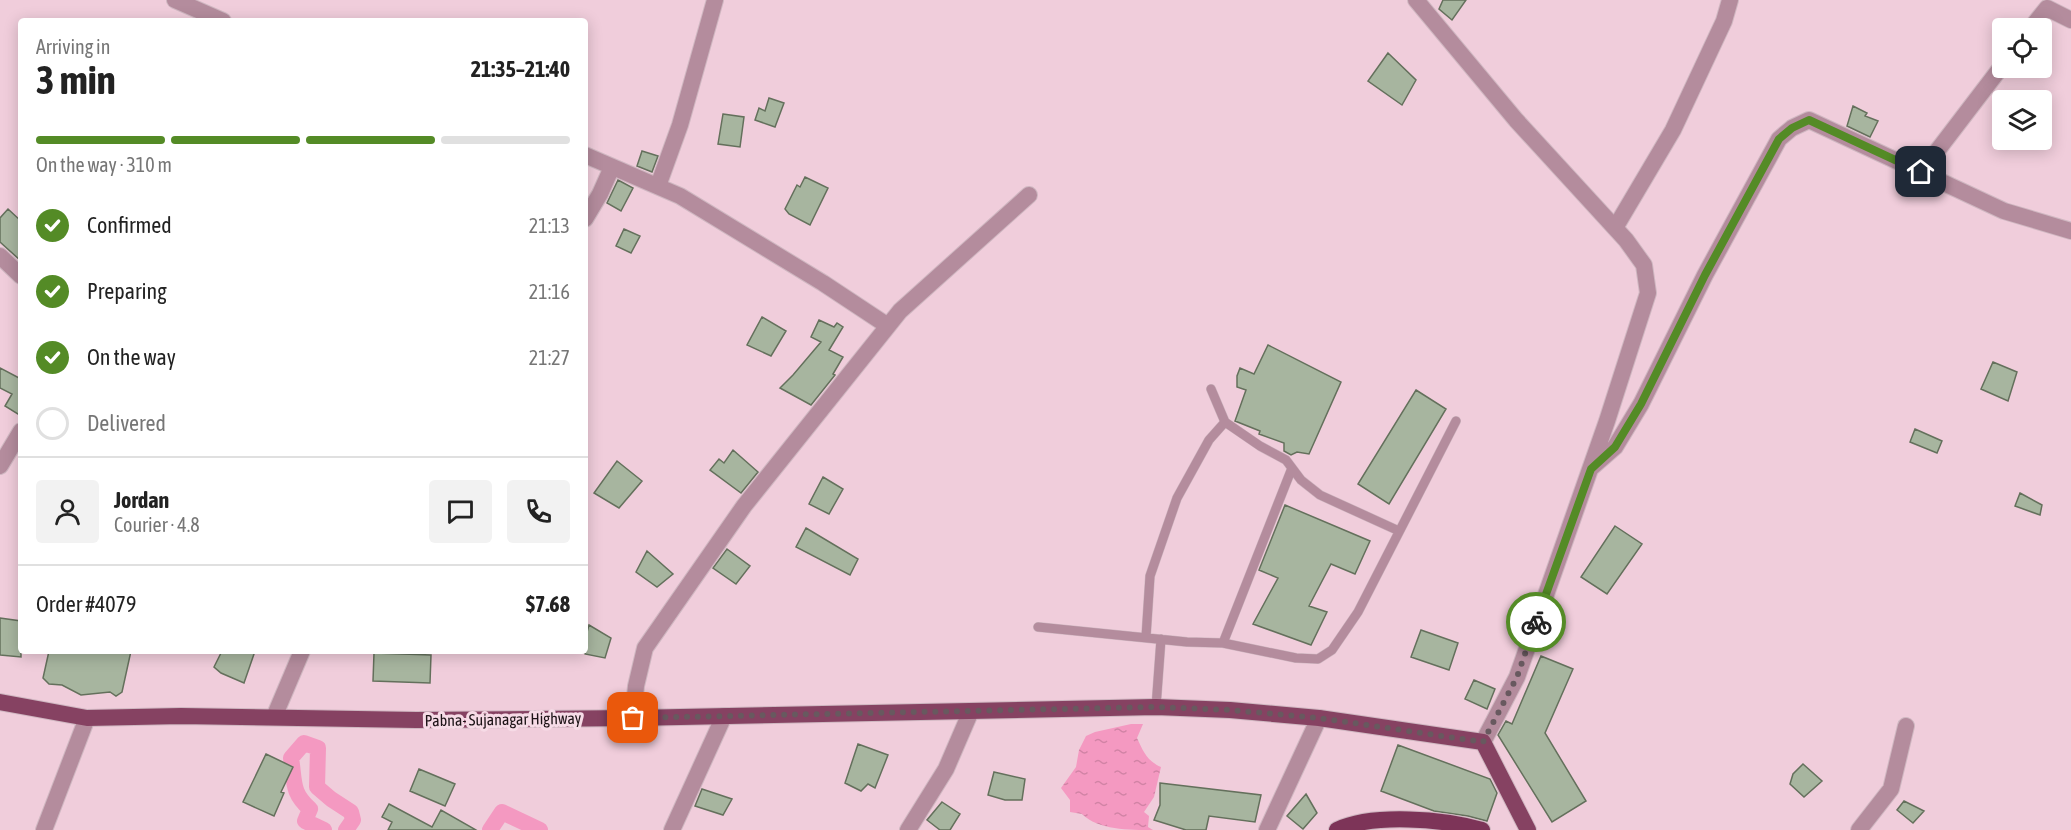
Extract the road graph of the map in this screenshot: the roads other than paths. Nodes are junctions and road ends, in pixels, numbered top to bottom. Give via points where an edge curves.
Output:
1 (175, 0) edge
2 (715, 0) edge
3 (1416, 0) edge
4 (1730, 0) edge
5 (2050, 4) edge
6 (217, 18) edge
7 (2039, 18) edge
8 (2071, 20) edge
9 (1993, 78) edge
10 (588, 156) edge
11 (612, 166) junction
12 (1921, 172) junction
13 (658, 186) junction
14 (1029, 195) dead end
15 (588, 214) edge
16 (1615, 228) junction
17 (2071, 231) edge
18 (0, 256) edge
19 (18, 273) edge
20 (888, 326) junction
21 (1211, 389) dead end
22 (1456, 421) dead end
23 (1225, 422) junction
24 (18, 436) edge
25 (0, 466) edge
26 (1292, 468) junction
27 (1591, 469) junction
28 (1399, 531) junction
29 (1038, 627) dead end
30 (1146, 637) junction
31 (1161, 639) junction
32 (1223, 643) junction
33 (301, 654) edge
34 (0, 702) edge
35 (1156, 707) junction
36 (971, 711) junction
37 (724, 716) junction
38 (274, 717) junction
39 (87, 718) junction
40 (633, 718) junction
41 (1319, 718) junction
42 (1906, 726) dead end
43 (1483, 742) junction
44 (44, 830) edge
45 (672, 830) edge
46 (908, 830) edge
47 (1267, 830) edge
48 (1337, 830) edge
49 (1482, 830) edge
50 (1528, 830) edge
51 (1859, 830) edge

1 - 6 street
2 - 13 street via 680,125
3 - 16 street via 1516,120
4 - 16 street via 1673,130
5 - 7 street
5 - 8 street
9 - 12 street
10 - 11 street
11 - 13 street
11 - 15 street
12 - 17 street via 2004,211
12 - 27 street via 1809,120 1779,139 1636,413 1615,447
13 - 20 street
14 - 20 street
16 - 27 street via 1644,265 1648,293
18 - 19 street
20 - 40 street via 744,506 645,648
21 - 23 lane
22 - 28 lane
23 - 26 lane via 1286,460
23 - 30 lane via 1209,440 1177,498 1150,576
24 - 25 street
26 - 28 lane via 1320,495
26 - 32 lane
27 - 43 street via 1517,677
28 - 32 lane via 1358,612 1332,650 1318,658 1296,658
29 - 30 lane
30 - 31 lane
31 - 32 lane
31 - 35 lane
33 - 38 street
34 - 39 main road, Pabna- Sujanagar Highway
35 - 36 main road, Pabna- Sujanagar Highway
35 - 41 main road, Pabna- Sujanagar Highway
36 - 37 main road, Pabna- Sujanagar Highway
36 - 46 street via 946,769
37 - 40 main road, Pabna- Sujanagar Highway
37 - 45 street
38 - 39 main road, Pabna- Sujanagar Highway
38 - 40 main road, Pabna- Sujanagar Highway
39 - 44 street
41 - 43 main road, Pabna- Sujanagar Highway
41 - 47 street
42 - 51 street via 1891,789
43 - 50 main road
48 - 49 highway via 1348,825 1412,819

